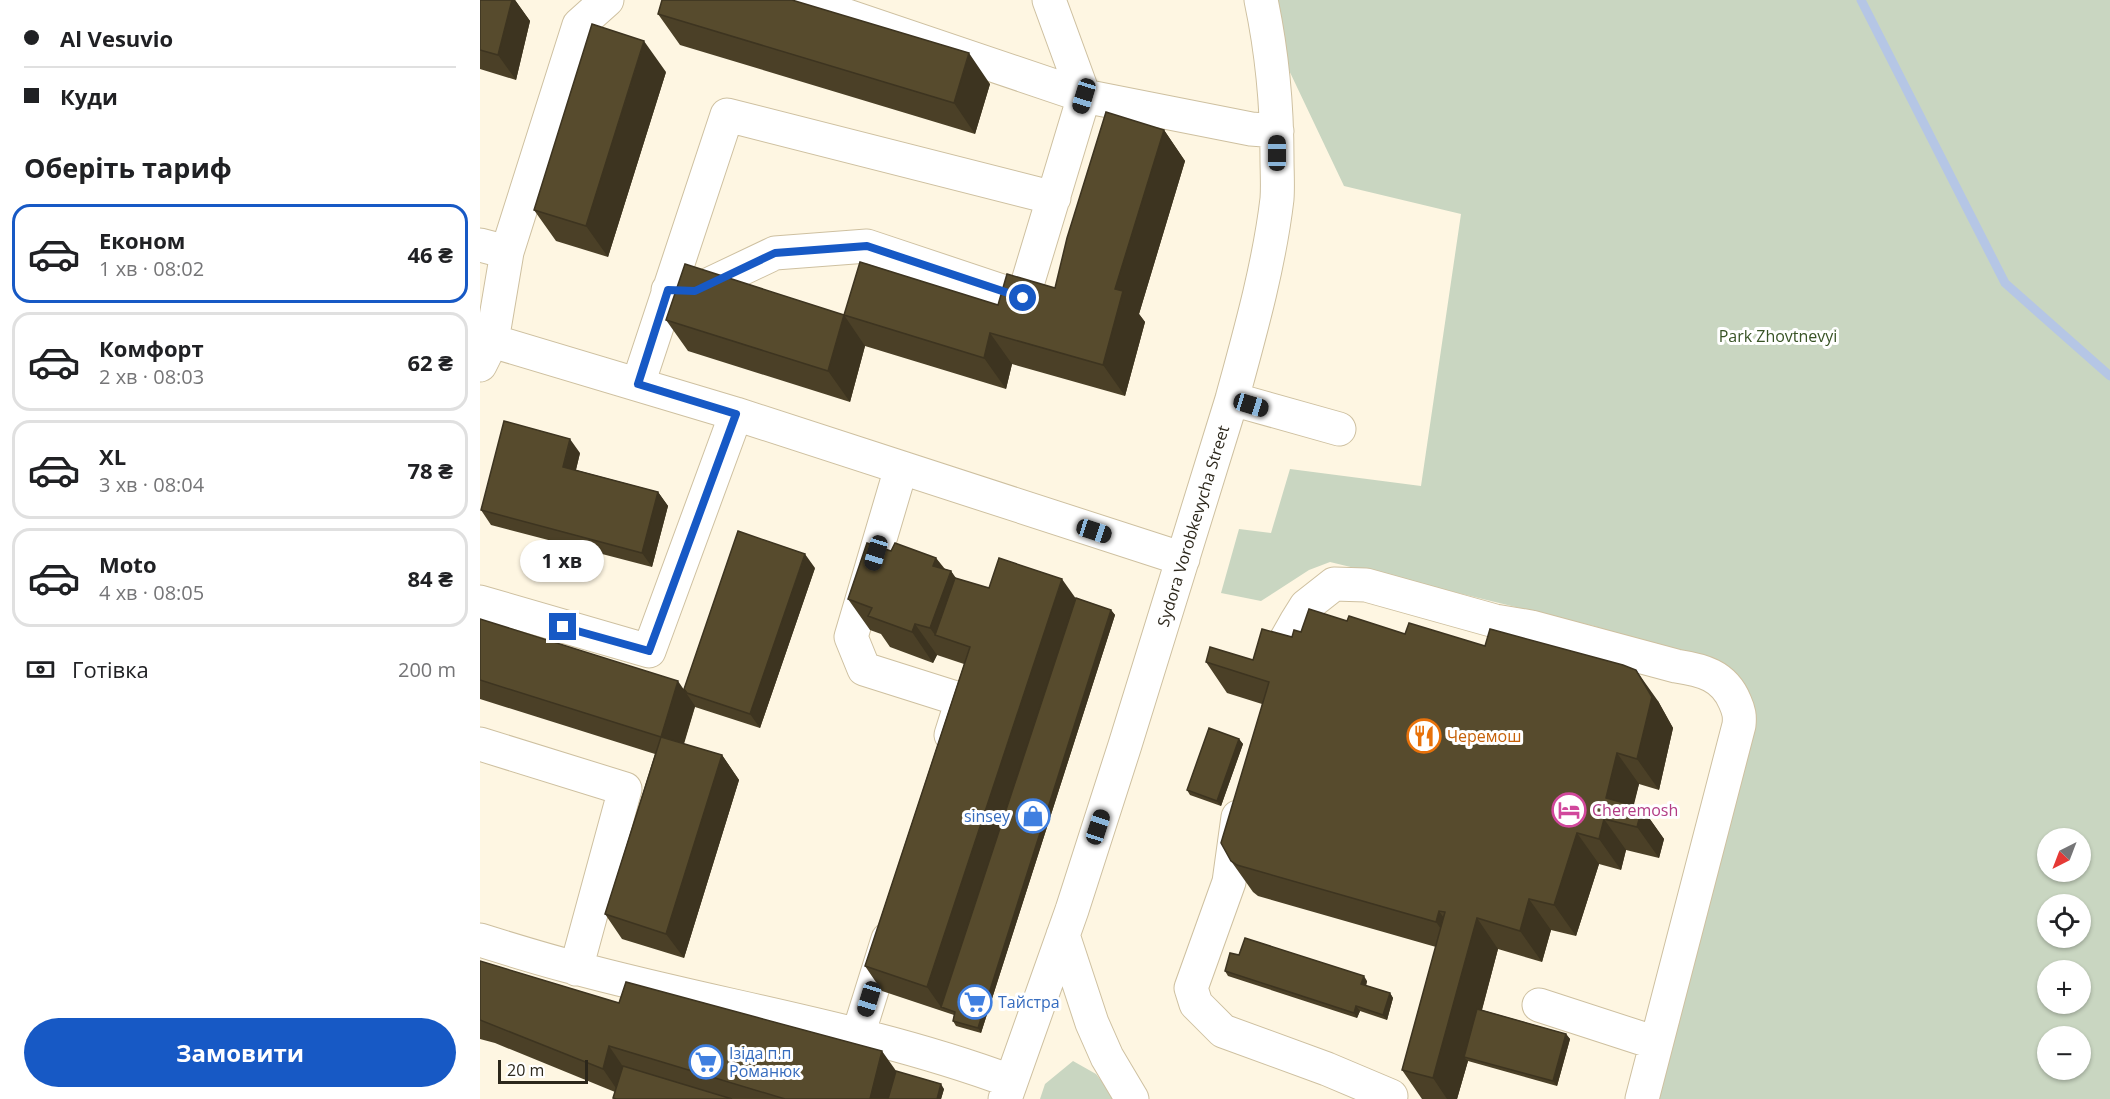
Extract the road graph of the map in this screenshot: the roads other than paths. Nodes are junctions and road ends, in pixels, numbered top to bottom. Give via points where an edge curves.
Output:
1 (607, 0) edge
2 (800, 0) edge
3 (1048, 0) edge
4 (1261, 0) edge
5 (1084, 96) junction
6 (1277, 131) junction
7 (1054, 198) junction
8 (493, 249) edge
9 (668, 290) junction
10 (486, 353) edge
11 (638, 384) junction
12 (1232, 399) junction
13 (736, 414) junction
14 (1339, 429) dead end
15 (901, 468) junction
16 (1183, 559) junction
17 (490, 613) edge
18 (1265, 708) edge
19 (480, 744) edge
20 (942, 766) edge
21 (1248, 786) edge
22 (897, 909) edge
23 (1063, 935) junction
24 (480, 940) edge
25 (576, 969) junction
26 (1539, 1005) dead end
27 (858, 1035) junction
28 (1656, 1043) junction
29 (1008, 1090) edge
30 (1389, 1098) edge
31 (1132, 1099) edge
32 (1642, 1099) edge

1 - 8 street via 579,25
2 - 5 street
3 - 5 street
4 - 6 street, Sydora Vorobkevycha Street via 1271,46
5 - 6 street
5 - 7 street
6 - 12 street, Sydora Vorobkevycha Street via 1277,197 1270,242
7 - 9 street via 1023,298 867,246 775,253 695,291
7 - 9 street via 727,115
8 - 10 street
9 - 11 street
10 - 11 street
11 - 13 street
12 - 14 street
12 - 16 street, Sydora Vorobkevycha Street
13 - 15 street
13 - 17 street via 649,651
15 - 16 street
15 - 20 street via 850,638 864,669 962,700
16 - 23 street, Sydora Vorobkevycha Street
18 - 28 street via 1285,640 1306,606 1334,584 1366,585 1495,621 1699,669 1719,679 1734,698 1739,725
19 - 25 street via 625,789
21 - 30 street via 1236,823 1229,882 1191,988 1196,1004 1223,1031 1327,1069
22 - 27 street
23 - 29 street, Sydora Vorobkevycha Street
23 - 31 street via 1092,1023
24 - 25 street
25 - 27 street
26 - 28 street
27 - 29 street
28 - 32 street

